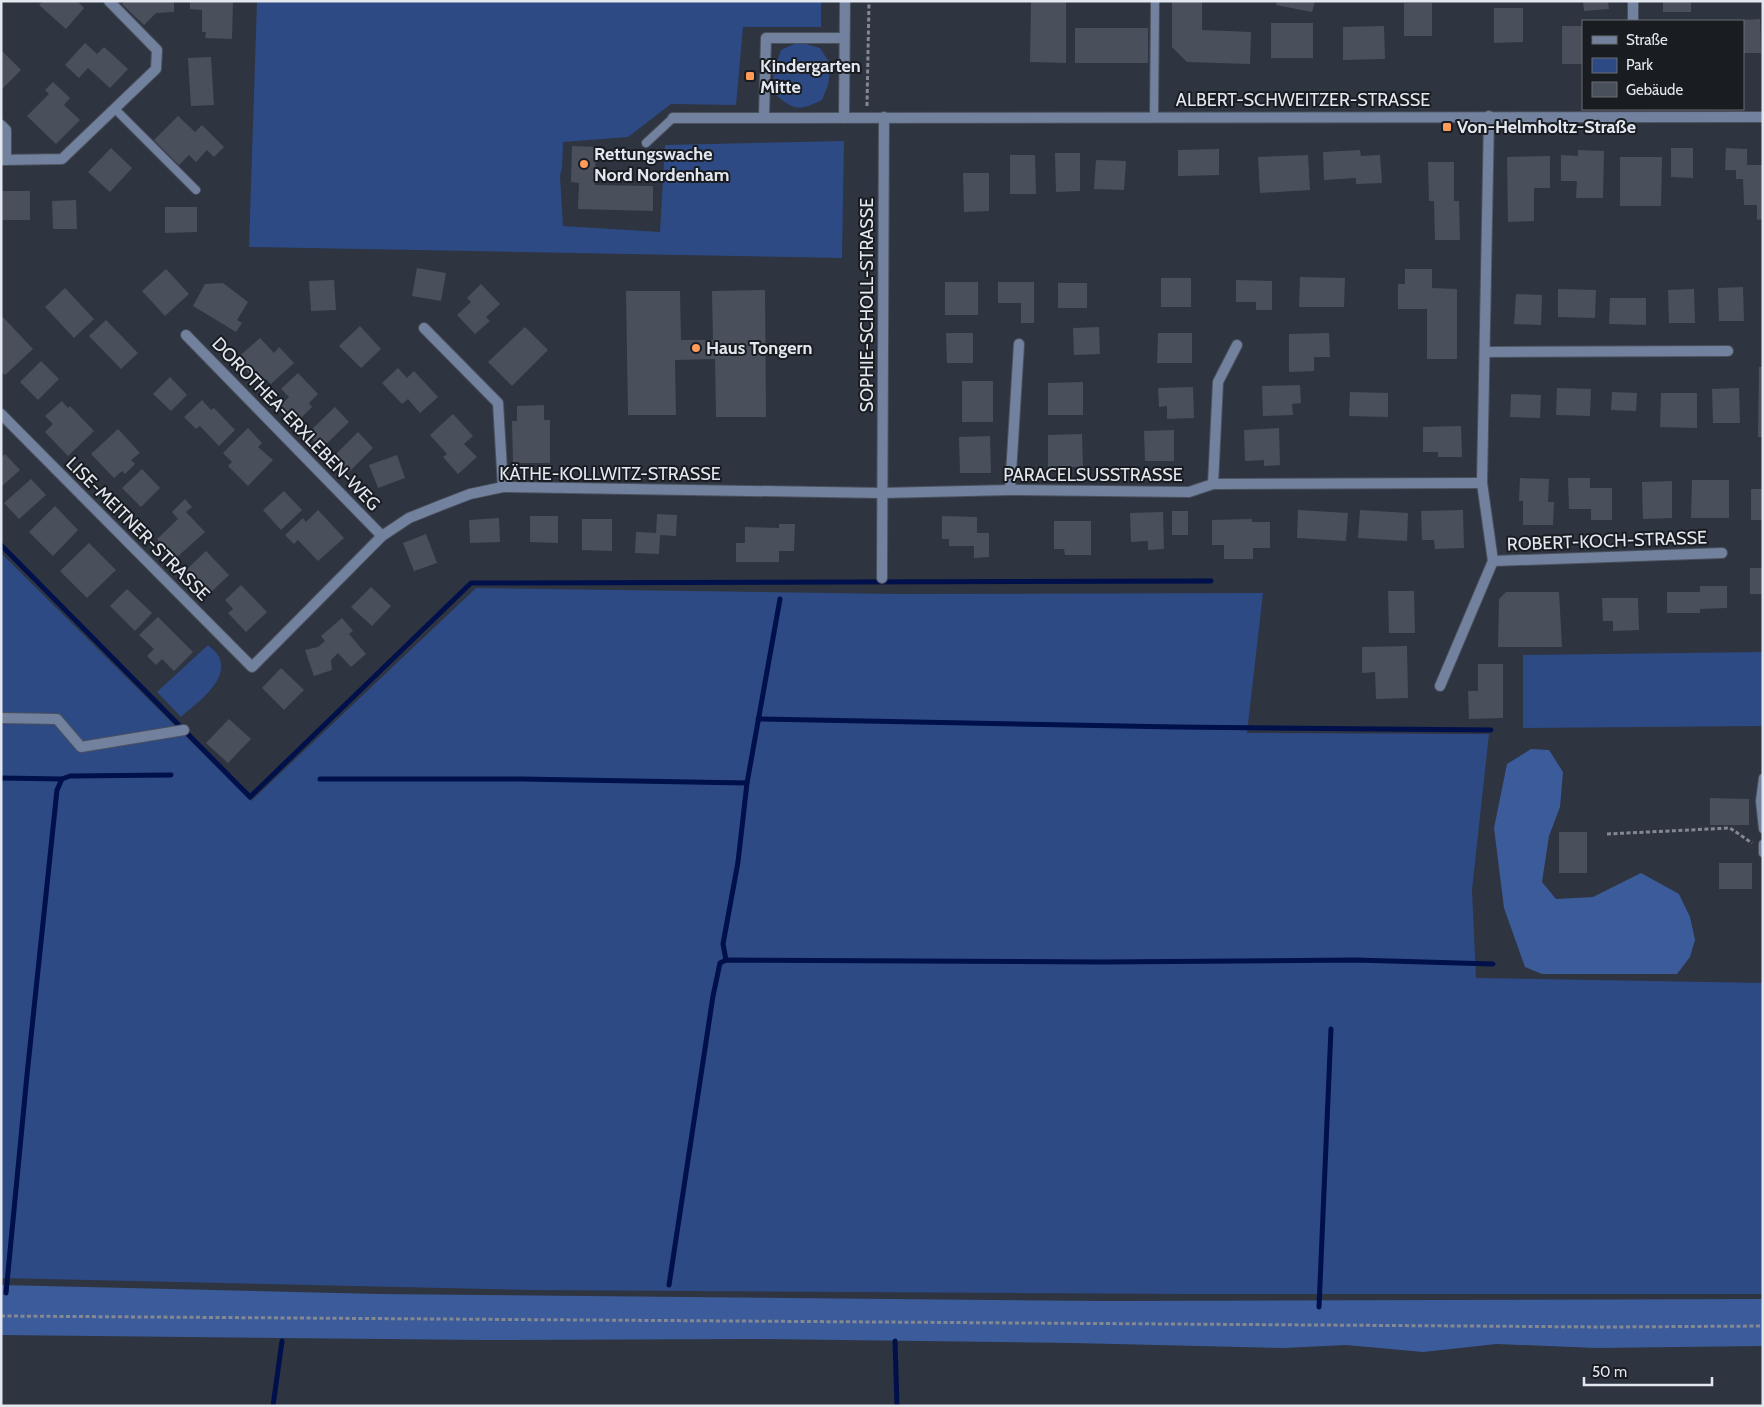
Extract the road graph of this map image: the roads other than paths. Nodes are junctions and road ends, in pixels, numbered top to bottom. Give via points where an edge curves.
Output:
1 (109, 1) edge
2 (845, 1) edge
3 (1156, 1) edge
4 (1633, 1) edge
5 (1633, 20) edge
6 (844, 38) junction
7 (115, 109) junction
8 (1630, 113) edge
9 (1489, 116) junction
10 (764, 117) junction
11 (1154, 117) junction
12 (1763, 117) edge
13 (674, 118) joint
14 (844, 118) junction
15 (884, 118) junction
16 (1, 125) edge
17 (646, 143) dead end
18 (4, 160) edge
19 (196, 190) dead end
20 (424, 328) dead end
21 (186, 336) dead end
22 (1019, 344) dead end
23 (1237, 345) dead end
24 (1728, 350) dead end
25 (1486, 352) junction
26 (1, 414) edge
27 (1482, 483) junction
28 (1213, 484) junction
29 (503, 488) junction
30 (1010, 490) junction
31 (882, 493) junction
32 (382, 536) junction
33 (1722, 553) dead end
34 (1493, 561) junction
35 (882, 578) dead end
36 (252, 667) joint
37 (1440, 686) dead end
38 (1, 718) edge
39 (184, 730) dead end
40 (1763, 778) edge
41 (1763, 829) edge

1 - 7 street via 157,50 156,69
2 - 6 street
3 - 11 lane
4 - 5 street
6 - 10 street via 766,38
6 - 14 street
7 - 18 street via 62,159
7 - 19 lane
8 - 9 street, ALBERT-SCHWEITZER-STRASSE
8 - 12 street, ALBERT-SCHWEITZER-STRASSE
9 - 11 street, ALBERT-SCHWEITZER-STRASSE
9 - 25 street
10 - 13 street, ALBERT-SCHWEITZER-STRASSE
10 - 14 street, ALBERT-SCHWEITZER-STRASSE
11 - 15 street, ALBERT-SCHWEITZER-STRASSE
13 - 17 lane
14 - 15 street, ALBERT-SCHWEITZER-STRASSE
15 - 31 street, SOPHIE-SCHOLL-STRASSE
16 - 18 street via 6,130
20 - 29 street via 498,403
21 - 32 street, DOROTHEA-ERXLEBEN-WEG
22 - 30 street
23 - 28 street via 1218,382
24 - 25 street
25 - 27 street
26 - 36 street, LISE-MEITNER-STRASSE
27 - 28 street, PARACELSUSSTRASSE
27 - 34 street
28 - 30 street, PARACELSUSSTRASSE via 1189,492
29 - 31 street, KÄTHE-KOLLWITZ-STRASSE
29 - 32 street, KÄTHE-KOLLWITZ-STRASSE via 470,494 439,506 409,518
30 - 31 street, PARACELSUSSTRASSE
31 - 35 street, SOPHIE-SCHOLL-STRASSE
32 - 36 street, KÄTHE-KOLLWITZ-STRASSE
33 - 34 street, ROBERT-KOCH-STRASSE
34 - 37 street
38 - 39 street via 57,719 81,747
40 - 41 lane via 1760,801

